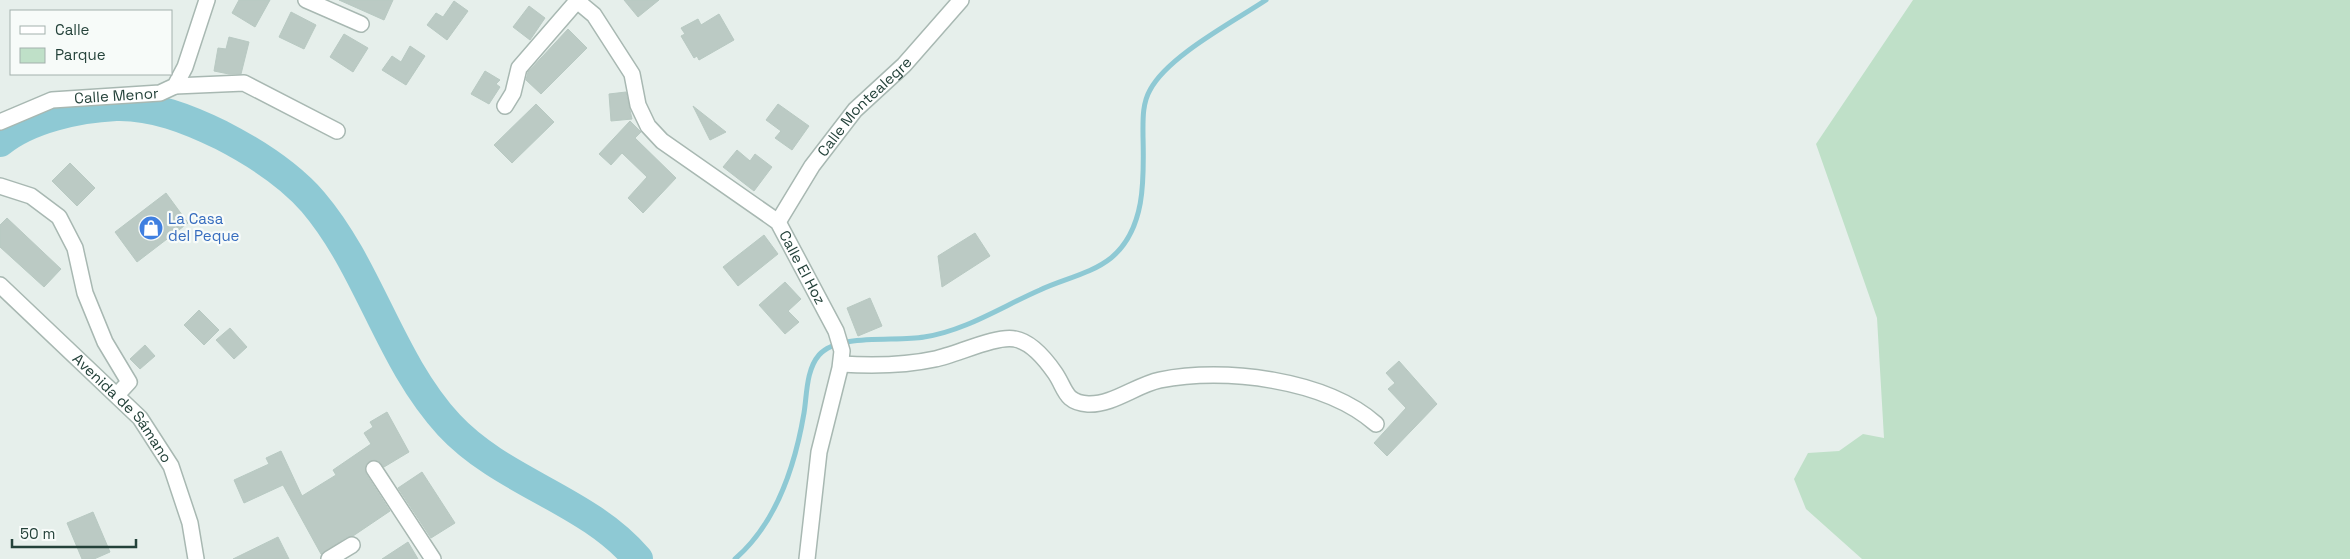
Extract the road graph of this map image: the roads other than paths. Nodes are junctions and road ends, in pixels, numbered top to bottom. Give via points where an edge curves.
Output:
1 (207, 0) edge
2 (306, 0) edge
3 (961, 0) edge
4 (576, 1) edge
5 (362, 24) dead end
6 (174, 86) junction
7 (505, 106) dead end
8 (0, 122) edge
9 (337, 131) dead end
10 (0, 186) edge
11 (778, 222) junction
12 (0, 285) edge
13 (841, 358) junction
14 (117, 395) junction
15 (1376, 424) dead end
16 (374, 469) dead end
17 (352, 545) dead end
18 (196, 559) edge
19 (329, 559) edge
20 (432, 559) edge
21 (806, 559) edge

1 - 6 street, Calle Menor via 184,68
2 - 5 street
3 - 11 street, Calle Montealegre via 904,65 855,110 812,166
4 - 7 street via 519,68 513,93
4 - 11 street, Calle El Hoz via 594,15 632,74 638,105 648,126 662,141
6 - 8 street, Calle Menor via 160,93 52,100
6 - 9 street via 244,83
10 - 14 street via 31,196 58,217 75,248 85,293 104,342 129,382
11 - 13 street, Calle El Hoz via 836,331
12 - 14 street, Avenida de Sámano
13 - 15 street via 872,366 909,364 1015,339 1032,346 1055,373 1066,394 1076,402 1103,402 1159,380 1206,374 1249,375 1348,403
13 - 21 street via 819,452
14 - 18 street, Avenida de Sámano via 140,418 170,466 190,523
16 - 20 street
17 - 19 street

